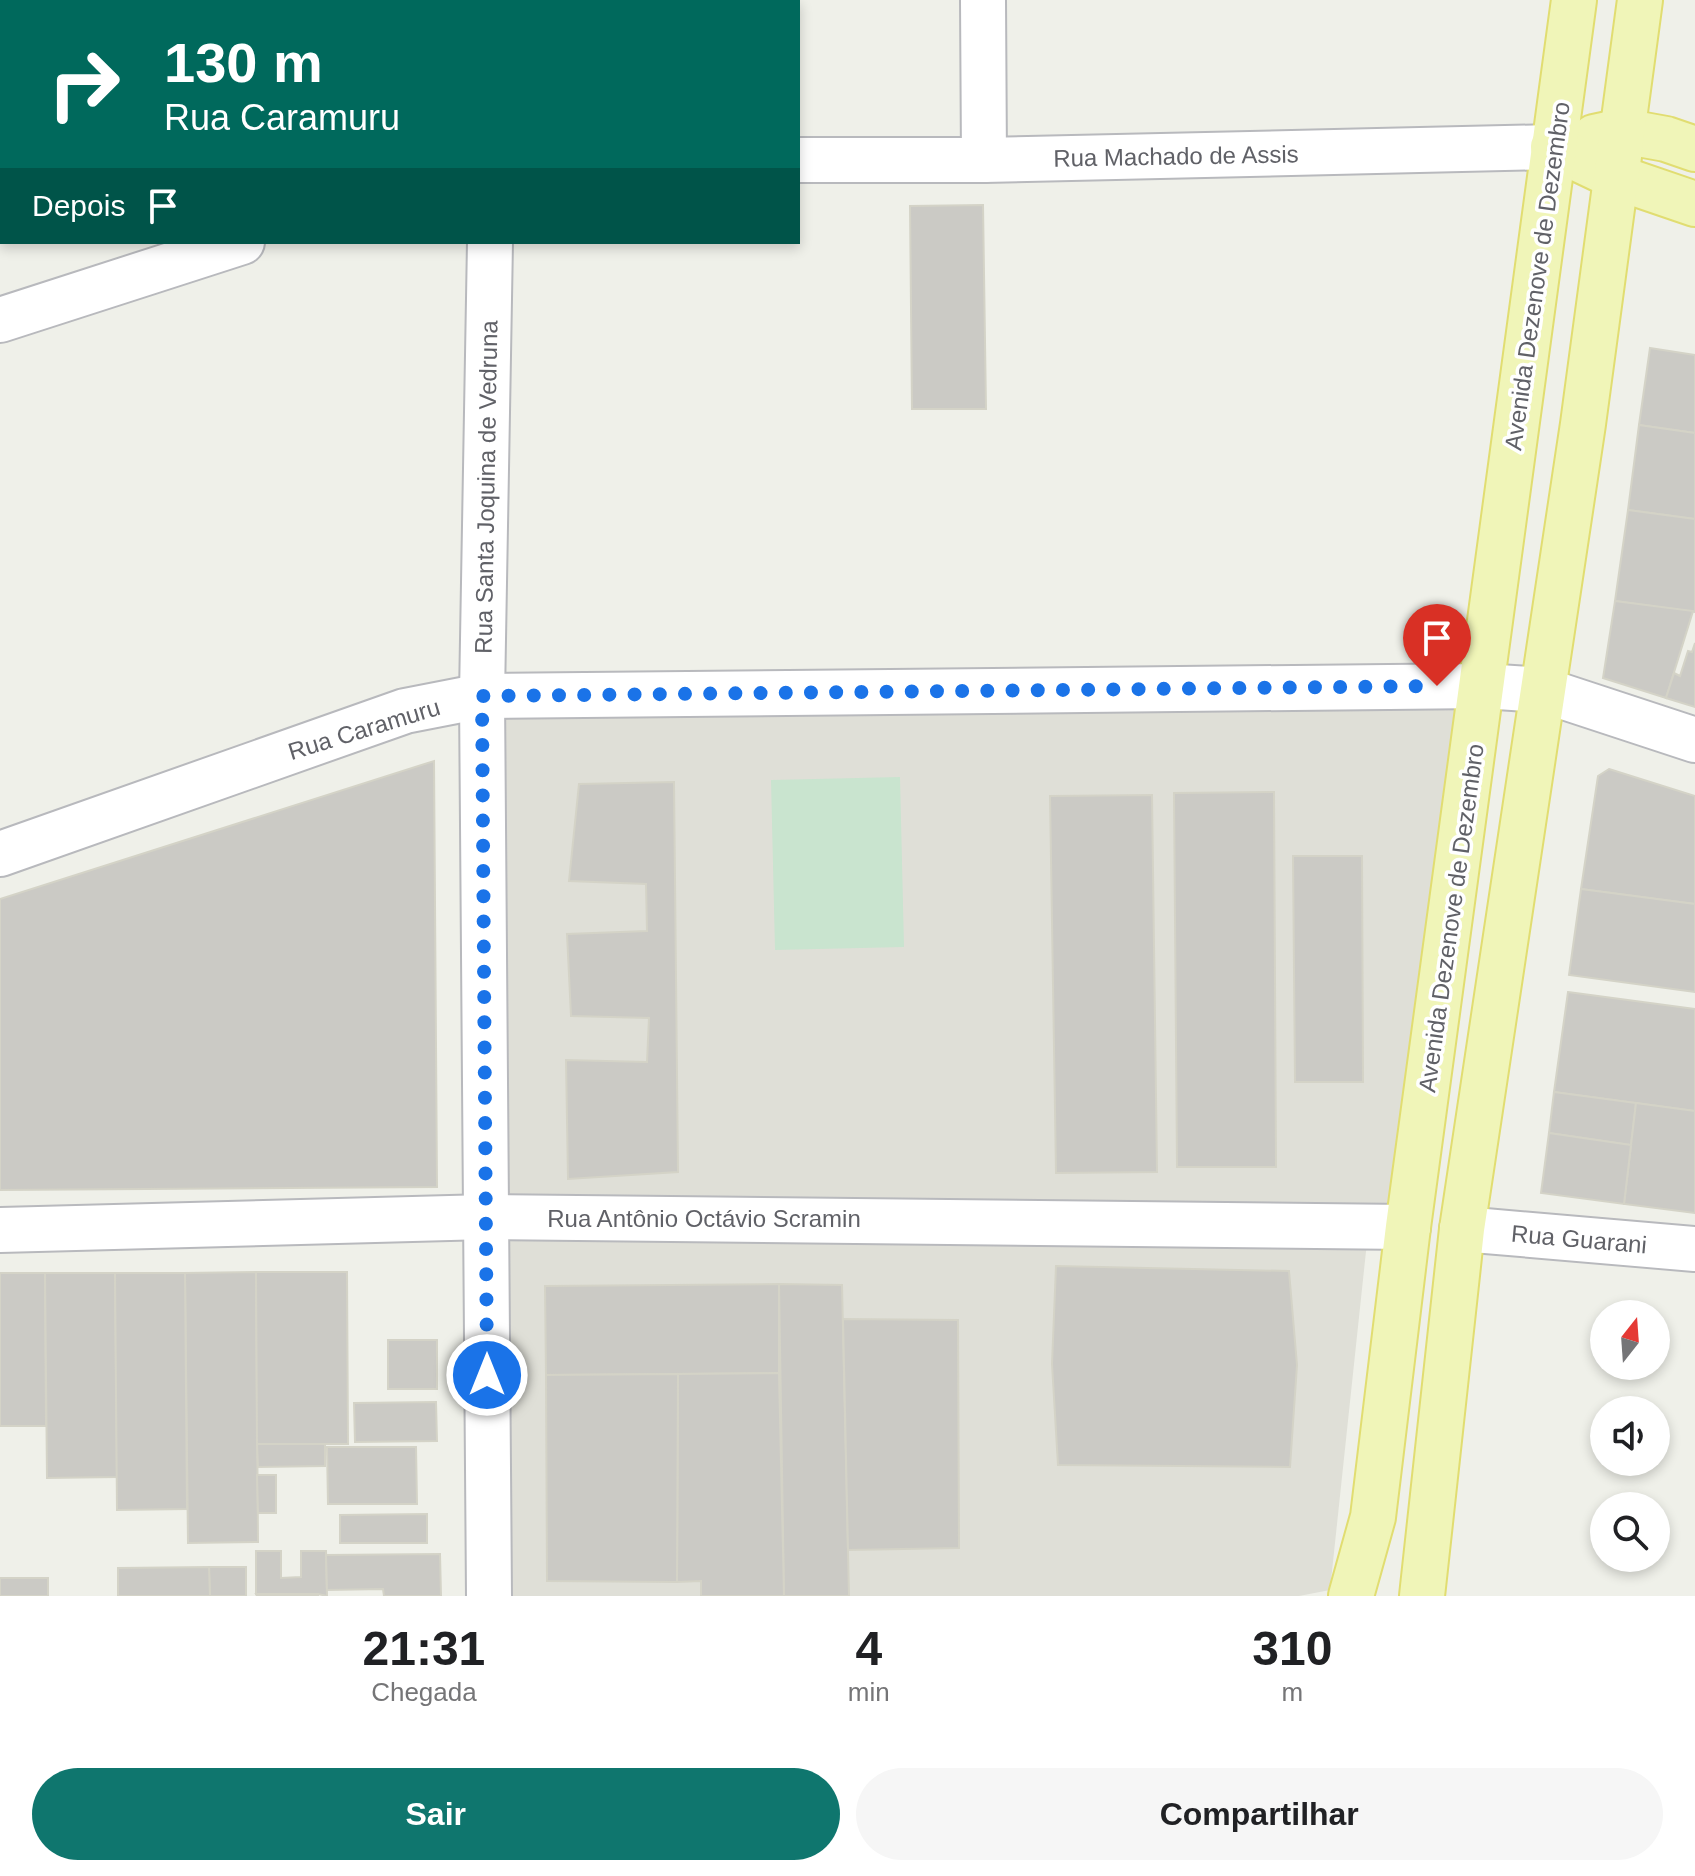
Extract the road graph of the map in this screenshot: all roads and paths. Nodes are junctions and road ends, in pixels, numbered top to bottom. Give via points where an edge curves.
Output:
1 (983, 0) edge
2 (1574, 0) edge
3 (1640, 0) edge
4 (1622, 131) junction
5 (1553, 147) junction
6 (1695, 149) edge
7 (800, 160) edge
8 (984, 160) junction
9 (1616, 177) junction
10 (1695, 204) edge
11 (236, 244) edge
12 (490, 244) edge
13 (0, 320) edge
14 (1483, 686) junction
15 (1543, 690) junction
16 (482, 696) junction
17 (1695, 740) edge
18 (0, 854) edge
19 (487, 1217) junction
20 (1408, 1227) junction
21 (1462, 1229) junction
22 (0, 1230) edge
23 (1695, 1249) edge
24 (489, 1596) edge
25 (1351, 1596) edge
26 (1422, 1596) edge

1 - 8 street
2 - 5 main road, Avenida Dezenove de Dezembro
3 - 4 main road
4 - 5 main road
4 - 6 main road
4 - 9 main road
5 - 8 street, Rua Machado de Assis
5 - 9 main road
5 - 14 main road, Avenida Dezenove de Dezembro
7 - 8 street, Rua Machado de Assis
9 - 10 main road
9 - 15 main road
11 - 13 street
12 - 16 street, Rua Santa Joquina de Vedruna
14 - 15 street, Rua Caramuru
14 - 16 street, Rua Caramuru
14 - 20 main road, Avenida Dezenove de Dezembro
15 - 17 street, Rua Caramuru
15 - 21 main road
16 - 18 street, Rua Caramuru via 405,711
16 - 19 street, Rua Santa Joquina de Vedruna
19 - 20 street, Rua Antônio Octávio Scramin
19 - 22 street, Rua Antônio Octávio Scramin
19 - 24 street, Rua Santa Joquina de Vedruna
20 - 25 main road, Avenida Dezenove de Dezembro via 1373,1517
21 - 23 street, Rua Guarani
21 - 26 main road

